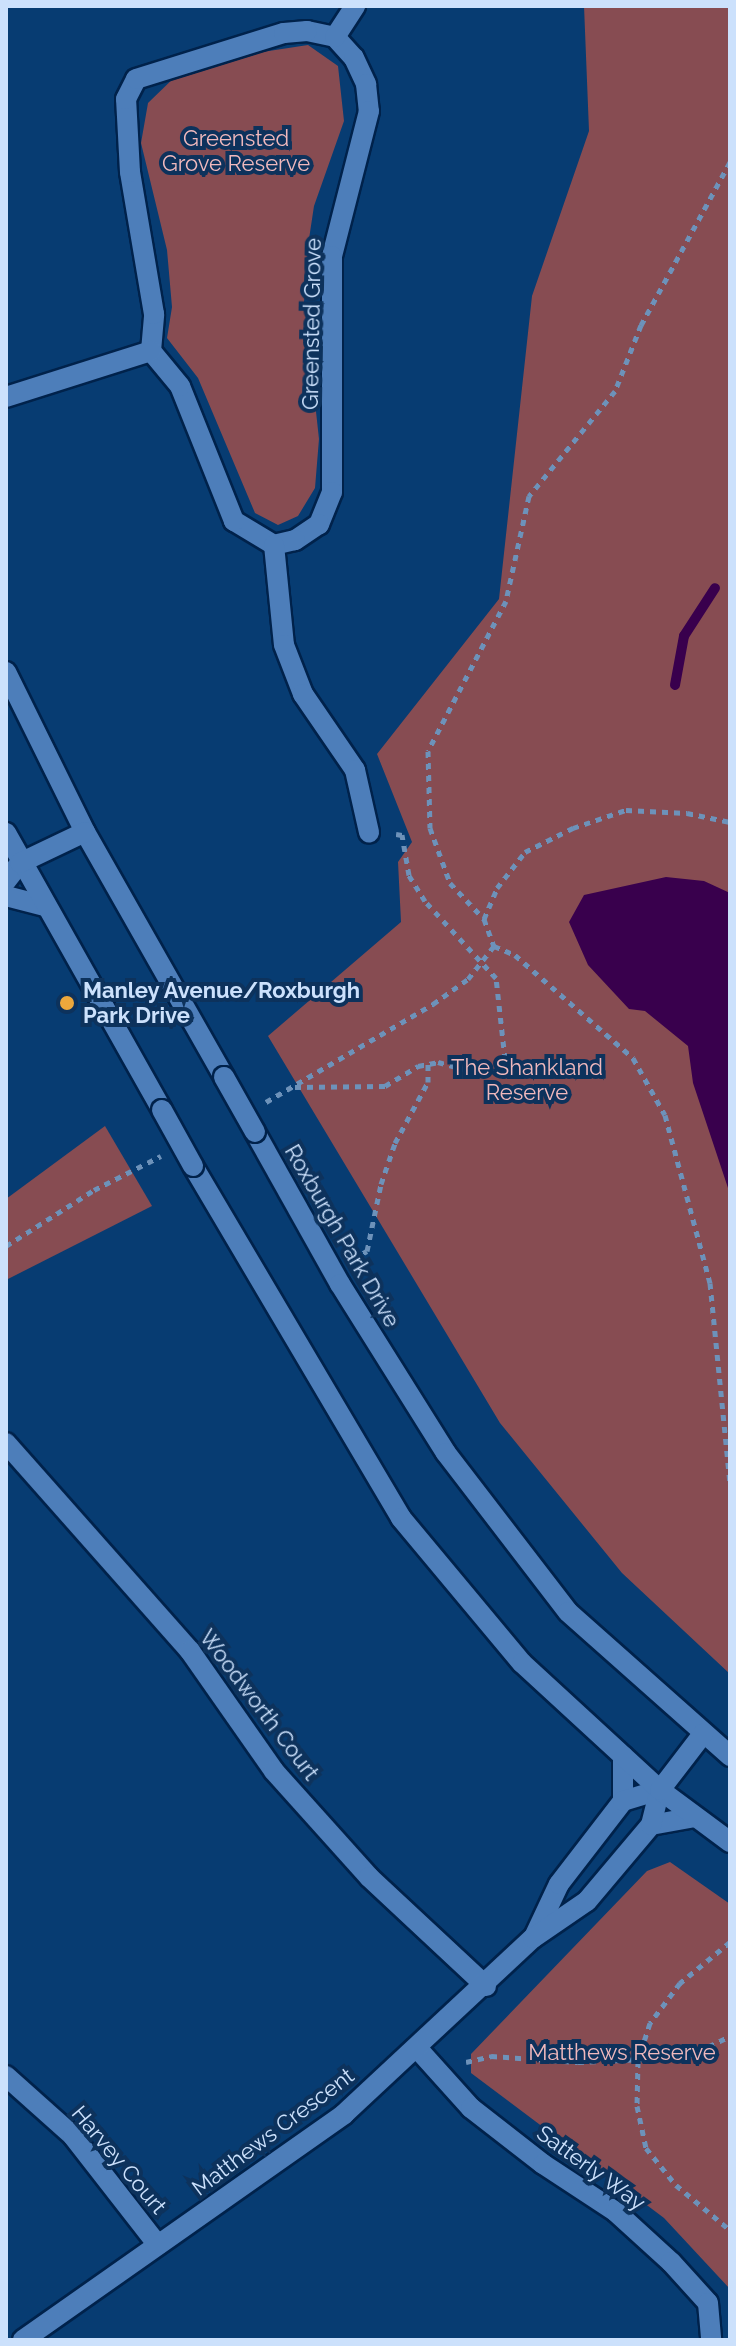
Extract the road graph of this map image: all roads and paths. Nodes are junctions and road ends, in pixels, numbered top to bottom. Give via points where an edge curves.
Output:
1 (355, 6) edge
2 (335, 37) junction
3 (730, 162) edge
4 (151, 351) junction
5 (6, 397) edge
6 (274, 545) junction
7 (6, 672) edge
8 (730, 822) edge
9 (85, 832) junction
10 (369, 832) joint
11 (6, 833) edge
12 (13, 862) edge
13 (6, 881) edge
14 (6, 896) edge
15 (45, 906) junction
16 (484, 919) junction
17 (428, 1064) junction
18 (294, 1087) dead end
19 (332, 1269) junction
20 (6, 1443) edge
21 (730, 1483) edge
22 (703, 1734) junction
23 (623, 1756) junction
24 (730, 1756) edge
25 (660, 1790) junction
26 (623, 1801) junction
27 (695, 1817) junction
28 (651, 1825) junction
29 (730, 1842) edge
30 (533, 1938) junction
31 (730, 1942) edge
32 (486, 1986) junction
33 (730, 2036) edge
34 (417, 2048) junction
35 (638, 2061) junction
36 (441, 2075) junction
37 (6, 2076) edge
38 (730, 2230) edge
39 (158, 2245) junction
40 (23, 2340) edge
41 (711, 2340) edge

1 - 2 street
2 - 4 street via 284,33 136,79 126,99 125,123 154,314
2 - 6 street, Greensted Grove via 354,58 366,84 369,111 332,256 336,465 319,524 295,540
3 - 16 path via 719,191 641,325 615,391 529,496 506,601 428,751 430,828 450,883
4 - 5 street
4 - 6 street via 180,386 234,521
6 - 10 street via 284,645 303,694 355,770
7 - 9 street, Roxburgh Park Drive
8 - 16 path via 687,813 626,810 573,828 525,852 497,888
9 - 12 street
9 - 19 street, Roxburgh Park Drive, bridge
10 - 17 path via 402,835 409,875 425,901 496,978 505,1059 499,1071 482,1074
11 - 12 street
12 - 13 street
12 - 15 street
14 - 15 street
15 - 23 street, bridge via 401,1518 522,1663
16 - 21 path via 494,946 515,955 633,1058 665,1115 710,1283
17 - 18 path via 385,1086
17 - 19 path via 428,1082 395,1143 381,1184 367,1251
19 - 22 street, Roxburgh Park Drive via 446,1453 568,1612
20 - 32 street, Woodworth Court via 190,1651 274,1771 369,1877
22 - 24 street, Roxburgh Park Drive
22 - 25 street, Matthews Crescent
23 - 25 street
23 - 26 street
25 - 26 street
25 - 27 street
25 - 28 street, Matthews Crescent
26 - 30 street, Matthews Crescent via 559,1884
27 - 28 street
27 - 29 street
28 - 30 street, Matthews Crescent via 587,1901
30 - 32 street, Matthews Crescent
31 - 35 path via 680,1983 650,2023
32 - 34 street, Matthews Crescent
33 - 35 path via 687,2057
34 - 36 street, Satterly Way
34 - 39 street, Matthews Crescent via 344,2114
35 - 36 path via 491,2056 458,2064
35 - 38 path via 637,2106 646,2148 676,2185
36 - 41 street, Satterly Way via 471,2108 616,2212 671,2262 708,2303
37 - 39 street, Harvey Court via 73,2136
39 - 40 street, Matthews Crescent

